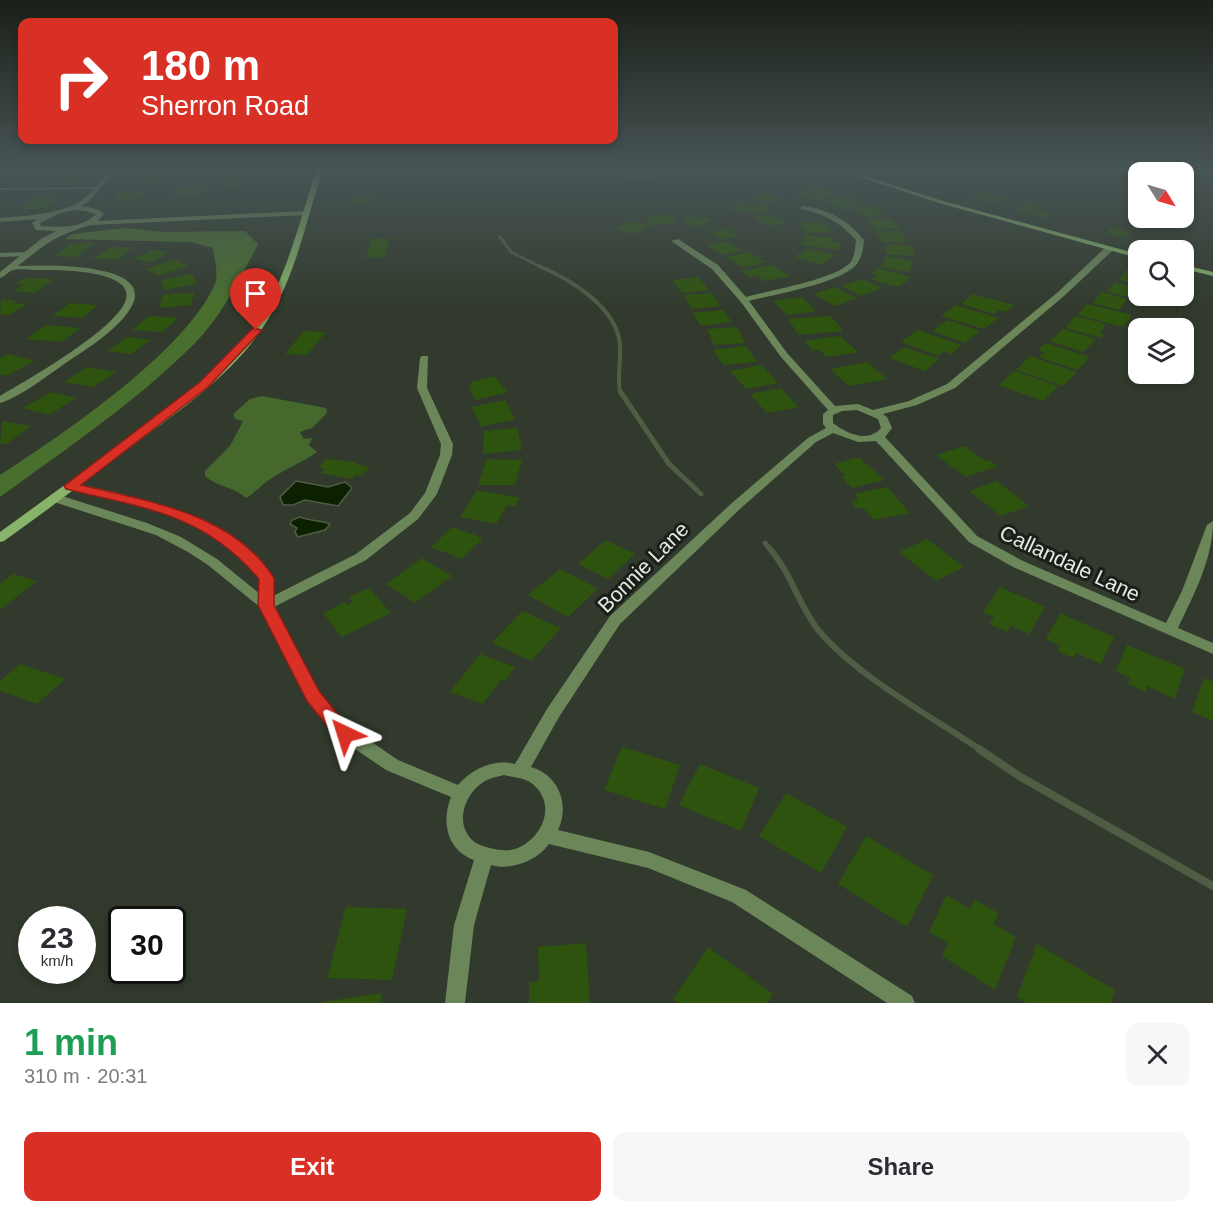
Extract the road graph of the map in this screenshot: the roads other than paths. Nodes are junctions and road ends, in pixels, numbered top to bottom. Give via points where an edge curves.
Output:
1 (41, 216) edge
2 (47, 216) edge
3 (98, 216) edge
4 (210, 216) edge
5 (304, 216) edge
6 (832, 216) edge
7 (990, 216) edge
8 (3, 220) edge
9 (36, 223) junction
10 (92, 223) junction
11 (45, 230) junction
12 (66, 230) junction
13 (44, 241) junction
14 (675, 241) dead end
15 (1109, 249) junction
16 (29, 254) junction
17 (1128, 254) edge
18 (0, 255) edge
19 (12, 268) junction
20 (1194, 269) edge
21 (1213, 274) edge
22 (0, 276) edge
23 (744, 300) junction
24 (425, 358) dead end
25 (0, 400) edge
26 (833, 410) junction
27 (876, 412) junction
28 (832, 429) junction
29 (878, 436) junction
30 (71, 486) junction
31 (55, 498) junction
32 (1213, 525) edge
33 (0, 538) edge
34 (266, 605) junction
35 (1170, 630) junction
36 (1213, 649) edge
37 (521, 769) junction
38 (460, 793) junction
39 (547, 836) junction
40 (484, 858) junction
41 (455, 1003) edge
42 (905, 1003) edge

1 - 8 street
2 - 9 street
3 - 10 street
4 - 10 street
5 - 30 main road via 279,289 266,317 247,342 204,385
6 - 23 street via 846,222 860,240 859,254 852,266
7 - 15 main road
8 - 9 street
9 - 11 street
10 - 12 street
11 - 12 street
11 - 13 street
12 - 13 street
13 - 16 street
14 - 23 street via 715,267
15 - 17 main road
15 - 27 street via 951,386 913,403
16 - 18 lane
16 - 19 street
19 - 22 street
19 - 25 street via 97,272 125,285 131,299 127,308 86,344
20 - 21 main road
23 - 26 street via 784,355
24 - 34 street via 422,388 447,444 431,494 414,516 361,557
26 - 27 street via 858,407
26 - 28 street via 826,419
27 - 29 street via 887,428
28 - 29 street via 849,437
28 - 37 street, Bonnie Lane via 812,440 737,505 615,620
29 - 35 street, Callandale Lane via 974,539 1028,568
30 - 31 main road
30 - 34 street via 184,515 204,524 245,553 267,578
31 - 33 main road
31 - 34 street via 158,530 195,550
32 - 35 street
34 - 38 street via 313,696 345,734 392,765
35 - 36 street, Callandale Lane
37 - 38 street via 487,772
37 - 39 street via 541,778 551,790 556,804 555,820
38 - 40 street via 453,824 459,839
39 - 40 street via 521,856
39 - 42 street via 649,860 739,896
40 - 41 street via 464,925

